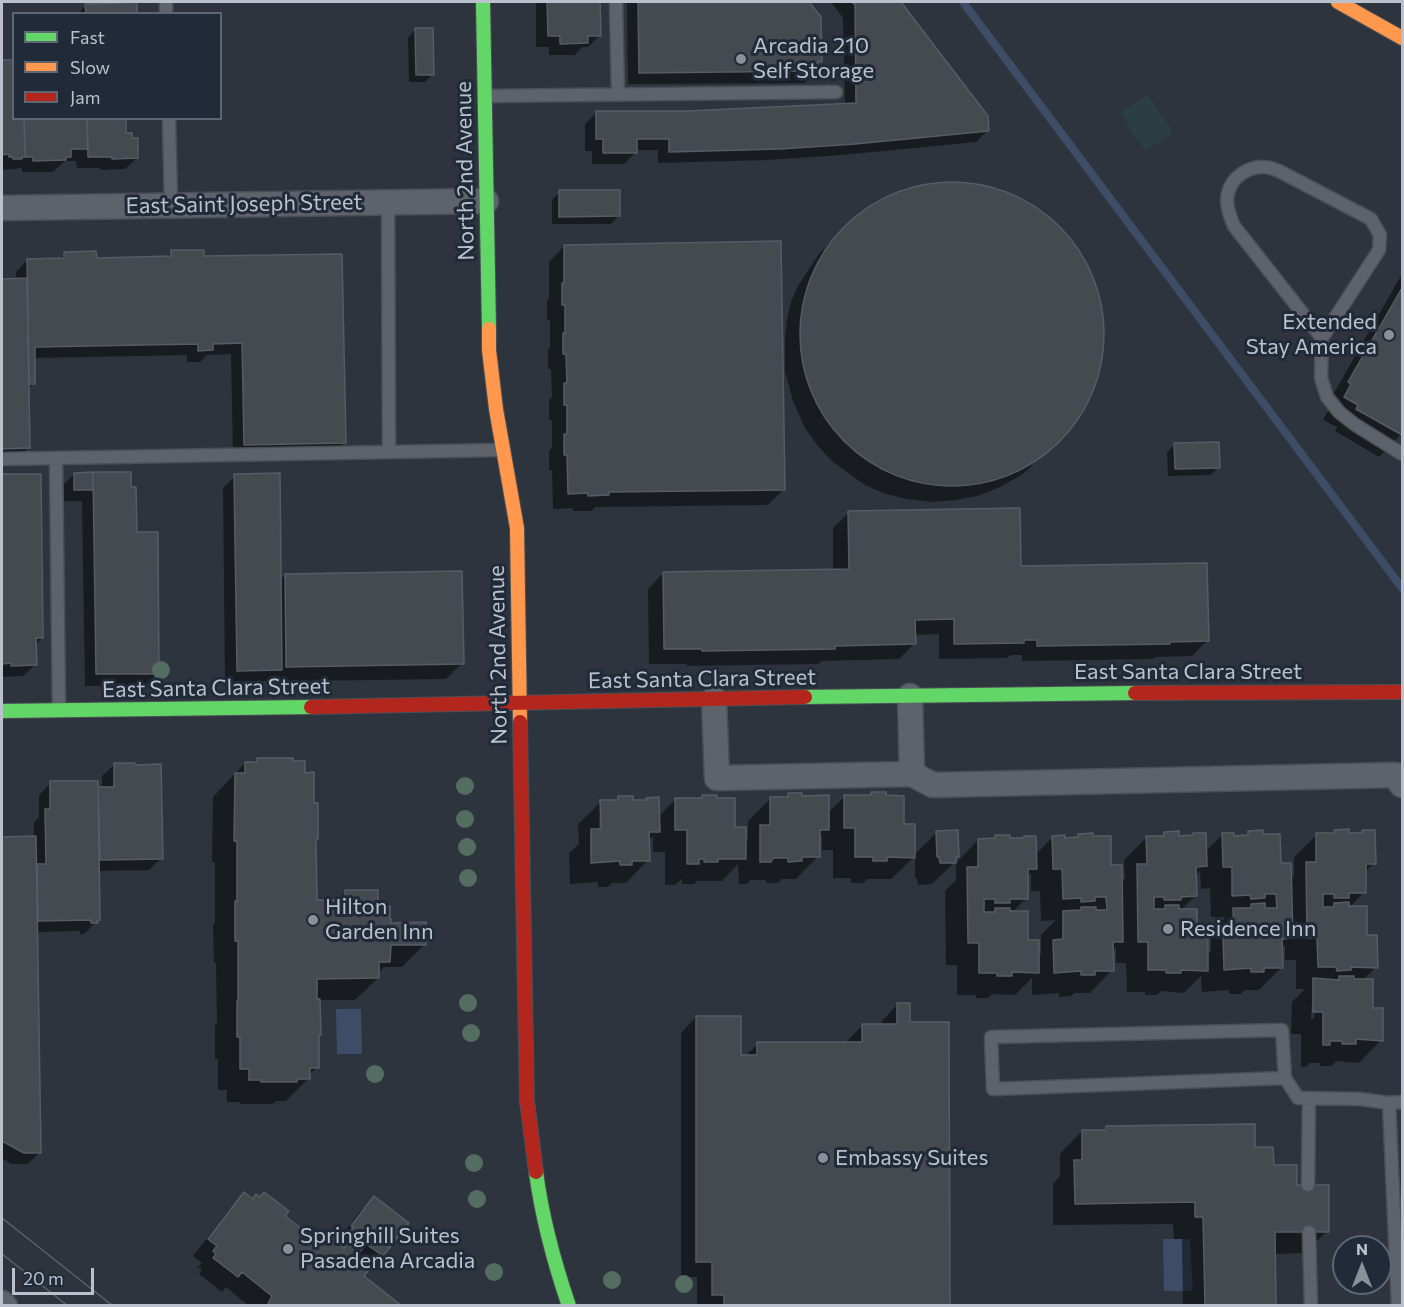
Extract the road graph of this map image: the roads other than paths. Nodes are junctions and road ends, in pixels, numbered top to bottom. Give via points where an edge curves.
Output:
1 (483, 2) edge
2 (616, 2) edge
3 (1338, 2) edge
4 (1402, 38) edge
5 (836, 92) dead end
6 (618, 94) junction
7 (484, 96) junction
8 (169, 120) edge
9 (486, 201) junction
10 (388, 202) junction
11 (171, 206) junction
12 (2, 208) edge
13 (1322, 338) junction
14 (503, 450) junction
15 (389, 452) junction
16 (1402, 454) edge
17 (56, 458) junction
18 (2, 459) edge
19 (1402, 692) edge
20 (910, 696) junction
21 (714, 699) junction
22 (520, 703) junction
23 (2, 711) edge
24 (60, 711) junction
25 (912, 774) junction
26 (1402, 785) edge
27 (1286, 1078) junction
28 (1309, 1098) junction
29 (1402, 1102) edge
30 (1389, 1103) junction
31 (1308, 1185) dead end
32 (1309, 1232) dead end
33 (569, 1305) edge
34 (1311, 1305) edge
35 (1398, 1305) edge

1 - 7 main road, North 2nd Avenue
2 - 6 lane
3 - 4 main road
5 - 6 lane
6 - 7 lane
7 - 9 main road, North 2nd Avenue
8 - 11 lane
9 - 10 street, East Saint Joseph Street
9 - 14 main road, North 2nd Avenue via 489,350
10 - 11 street, East Saint Joseph Street
10 - 15 lane
11 - 12 street, East Saint Joseph Street
13 - 13 lane via 1379,250 1380,235 1371,219 1279,171 1264,167 1247,171 1235,179 1228,194 1234,226
13 - 16 lane via 1321,378 1327,397 1354,424
14 - 15 lane
14 - 22 main road, North 2nd Avenue via 517,528
15 - 17 lane
17 - 18 lane
17 - 24 lane
19 - 20 main road, East Santa Clara Street
20 - 21 main road, East Santa Clara Street
20 - 25 street
21 - 22 main road, East Santa Clara Street
21 - 25 street via 717,778
22 - 24 main road, East Santa Clara Street
22 - 33 main road, North 2nd Avenue via 527,1101 544,1220
23 - 24 main road, East Santa Clara Street
25 - 26 street via 933,785 1395,775
27 - 27 lane via 1282,1030 991,1037 993,1089
27 - 28 lane via 1298,1098
28 - 30 lane
28 - 31 lane
29 - 30 lane
30 - 35 lane
32 - 34 lane

